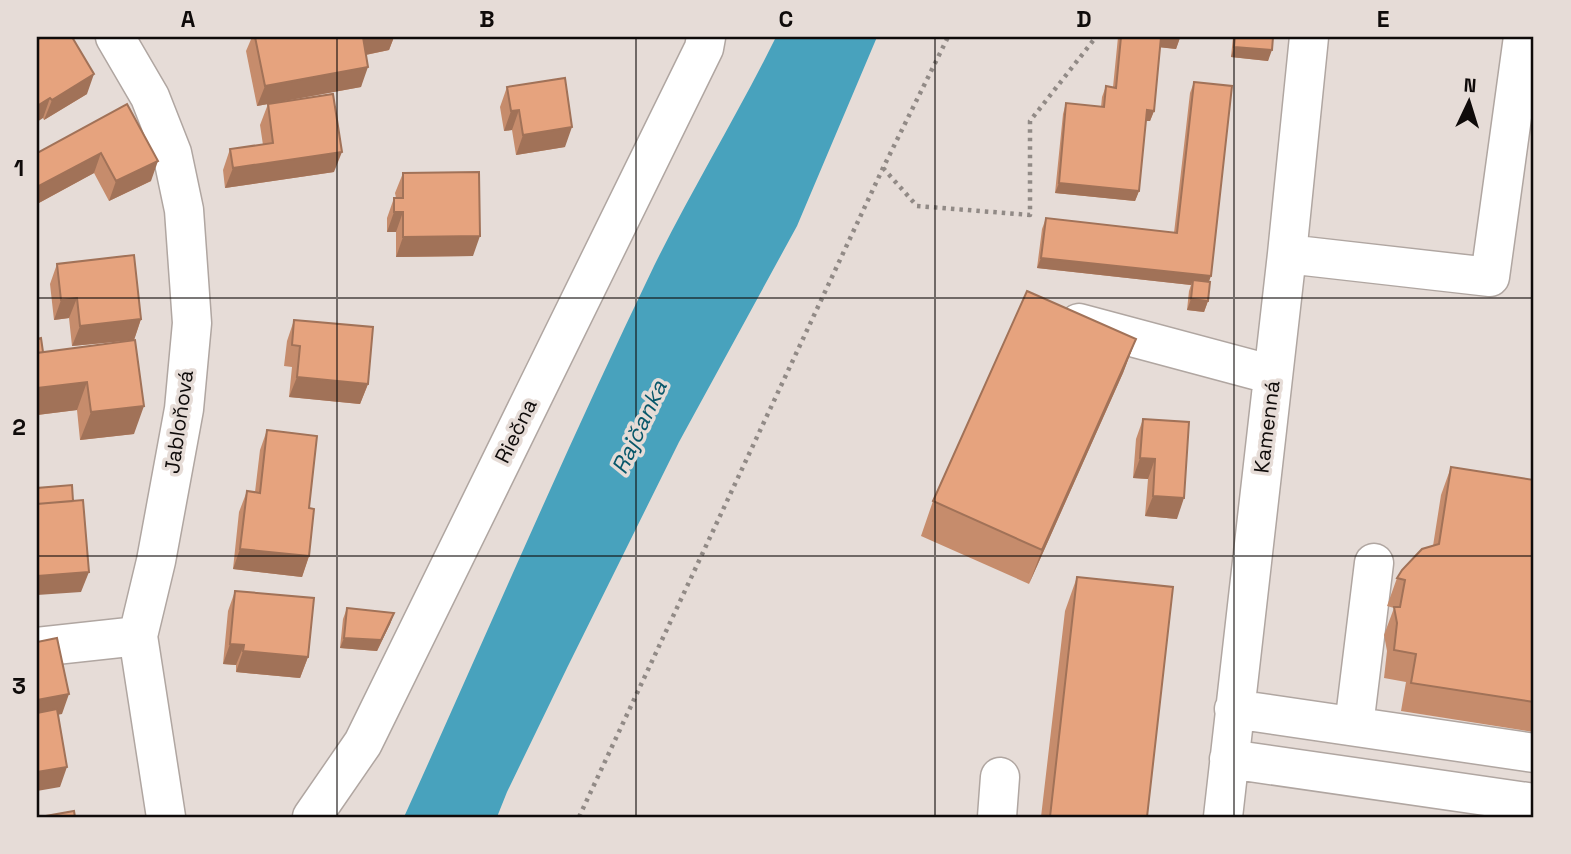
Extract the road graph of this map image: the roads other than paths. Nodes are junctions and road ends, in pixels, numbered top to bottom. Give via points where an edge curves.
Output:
1 (115, 37) edge
2 (706, 37) edge
3 (1309, 37) edge
4 (1523, 37) edge
5 (1287, 254) junction
6 (1047, 314) edge
7 (1273, 375) junction
8 (1374, 563) dead end
9 (138, 636) junction
10 (37, 647) edge
11 (1234, 709) junction
12 (1354, 726) junction
13 (1534, 753) edge
14 (1229, 759) junction
15 (1000, 777) dead end
16 (1534, 803) edge
17 (166, 817) edge
18 (312, 817) edge
19 (997, 817) edge
20 (1223, 817) edge

1 - 9 street, Jabloňová via 150,97 172,153 184,210 192,323 184,409
2 - 18 street, Riečna via 363,743
3 - 5 street, Kamenná
4 - 5 street via 1490,277
5 - 7 street, Kamenná
6 - 7 street
7 - 11 street, Kamenná
8 - 12 street
9 - 10 street
9 - 17 street, Jabloňová
11 - 12 street
11 - 14 street, Kamenná
12 - 13 street
14 - 16 street
14 - 20 street, Kamenná
15 - 19 street

